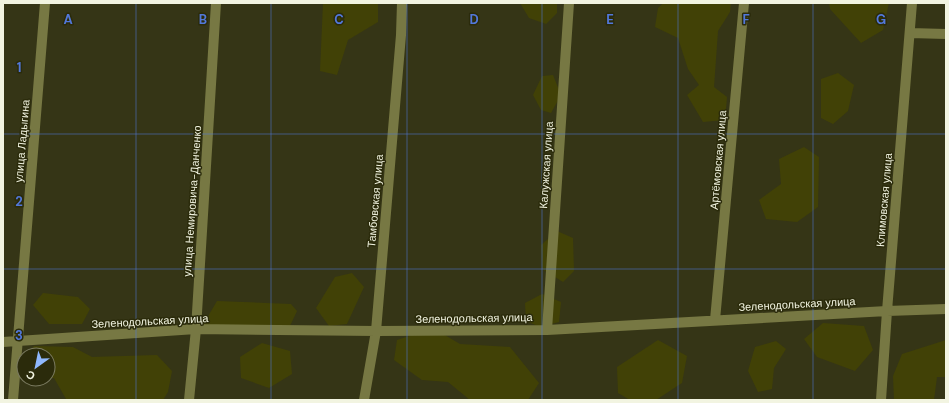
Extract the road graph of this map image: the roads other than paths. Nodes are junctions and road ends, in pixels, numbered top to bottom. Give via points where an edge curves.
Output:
1 (45, 3) edge
2 (216, 3) edge
3 (402, 3) edge
4 (569, 3) edge
5 (744, 3) edge
6 (912, 3) edge
7 (910, 33) junction
8 (946, 34) edge
9 (946, 309) edge
10 (887, 311) junction
11 (716, 320) junction
12 (196, 329) junction
13 (547, 330) junction
14 (376, 331) junction
15 (3, 342) edge
16 (18, 342) junction
17 (13, 400) edge
18 (189, 400) edge
19 (364, 400) edge
20 (882, 400) edge

1 - 16 street, улица Ладыгина
2 - 12 street, улица Немировича-Данченко
3 - 14 street, Тамбовская улица via 401,42
4 - 13 street, Калужская улица
5 - 11 street, Артёмовская улица
6 - 7 street, Климовская улица
7 - 8 street
7 - 10 street, Климовская улица
9 - 10 street, Зеленодольская улица
10 - 11 street, Зеленодольская улица
10 - 20 street, Климовская улица
11 - 13 street, Зеленодольская улица
12 - 14 street, Зеленодольская улица
12 - 16 street, Зеленодольская улица
12 - 18 street, улица Немировича-Данченко
13 - 14 street, Зеленодольская улица
14 - 19 street, Тамбовская улица
15 - 16 street, Зеленодольская улица
16 - 17 street, улица Ладыгина

